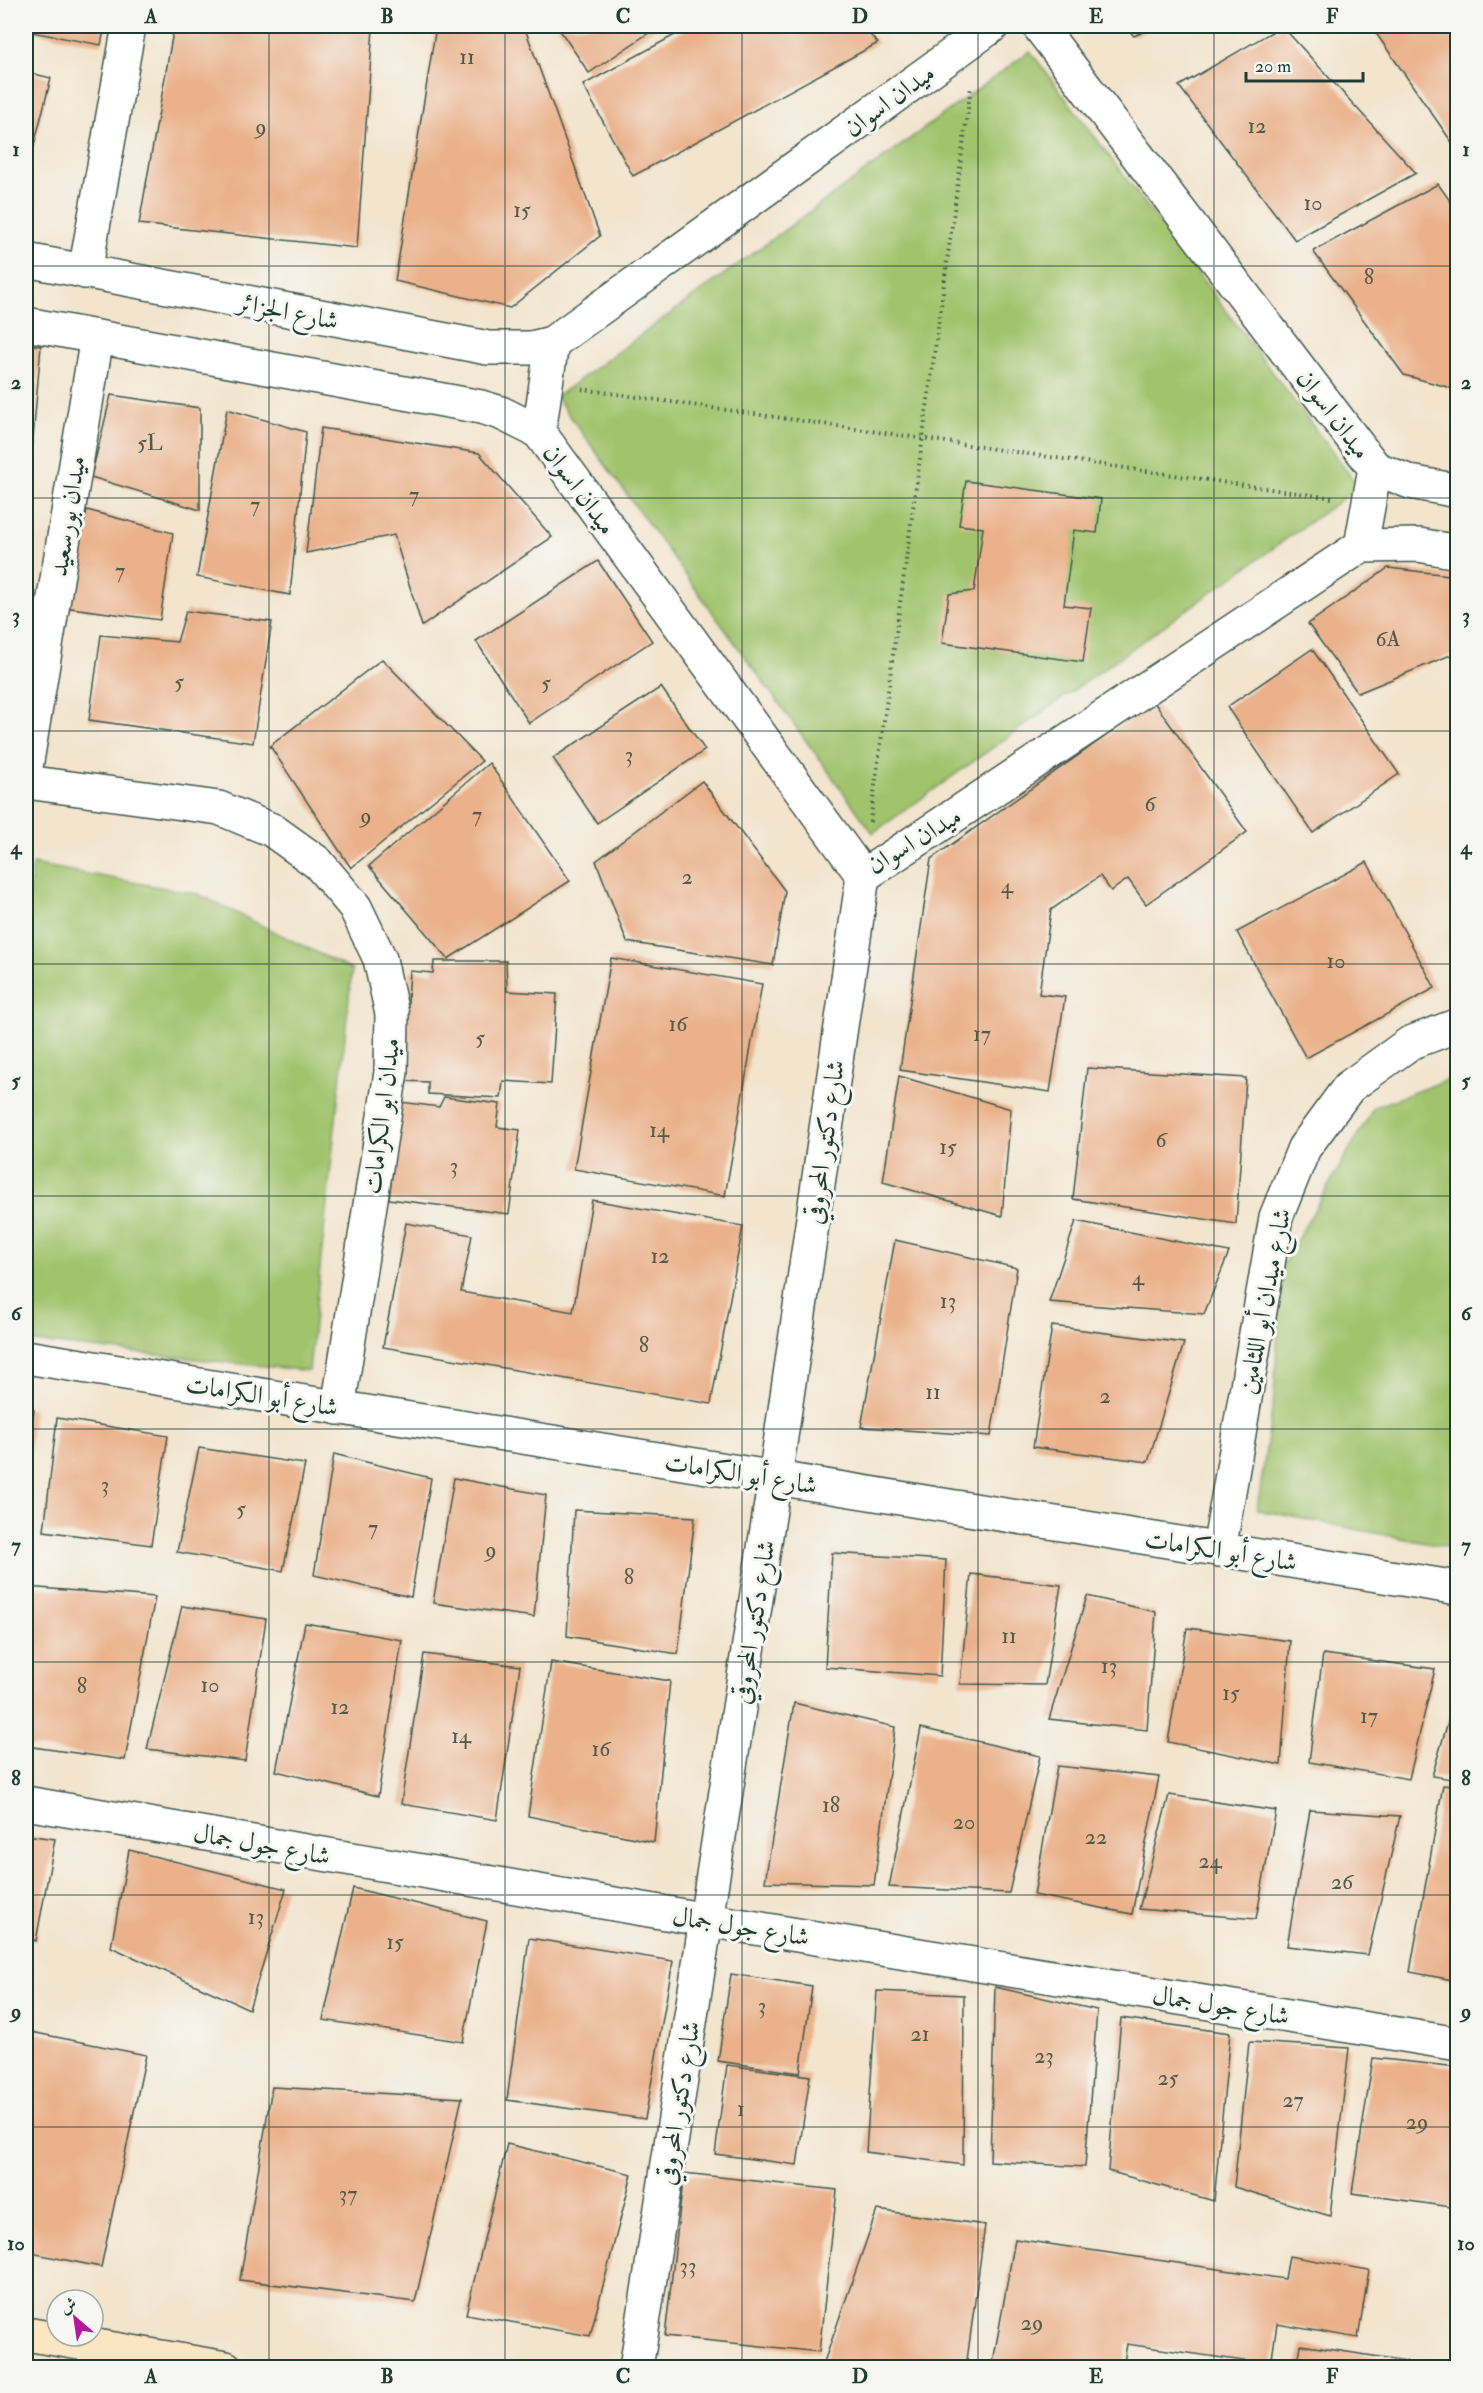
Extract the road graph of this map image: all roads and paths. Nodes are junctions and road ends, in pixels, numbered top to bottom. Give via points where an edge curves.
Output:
1 (129, 26) edge
2 (1040, 26) edge
3 (985, 30) edge
4 (26, 260) edge
5 (85, 272) junction
6 (26, 324) edge
7 (97, 337) junction
8 (552, 343) junction
9 (546, 384) junction
10 (538, 432) junction
11 (922, 439) junction
12 (1375, 468) junction
13 (1458, 491) edge
14 (1369, 504) junction
15 (1361, 546) junction
16 (1458, 552) edge
17 (26, 766) edge
18 (26, 782) edge
19 (863, 876) junction
20 (1458, 1025) edge
21 (26, 1357) edge
22 (338, 1408) junction
23 (775, 1478) junction
24 (1219, 1550) junction
25 (1458, 1588) edge
26 (26, 1803) edge
27 (707, 1920) junction
28 (1458, 2044) edge
29 (26, 2334) edge
30 (226, 2367) edge
31 (636, 2367) edge

1 - 5 street
2 - 12 street, ميدان اسوان
3 - 8 street, ميدان اسوان
3 - 11 path
4 - 5 street, شارع الجزائر
5 - 8 street, شارع الجزائر via 488,348 531,348
6 - 7 street
7 - 10 street via 481,407
7 - 17 street, ميدان بورسعيد
8 - 9 street, ميدان اسوان
9 - 10 street, ميدان اسوان
9 - 11 path
10 - 19 street, ميدان اسوان
11 - 14 path
11 - 19 path
12 - 13 street via 1410,482
12 - 14 street, ميدان اسوان
14 - 15 street, ميدان اسوان
15 - 16 street via 1419,545
15 - 19 street, ميدان اسوان
18 - 22 street, ميدان ابو الكرامات via 219,808 272,830 318,863 355,907 380,958 392,1014 391,1072
19 - 23 street, شارع دكتور المحروقي
20 - 24 street, شارع ميدان أبو اللثامين via 1410,1042 1349,1087 1304,1148 1276,1217
21 - 22 street, شارع أبو الكرامات
22 - 23 street, شارع أبو الكرامات
23 - 24 street, شارع أبو الكرامات
23 - 27 street, شارع دكتور المحروقي
24 - 25 street, شارع أبو الكرامات
26 - 27 street, شارع جول جمال
27 - 28 street, شارع جول جمال
27 - 31 street, شارع دكتور المحروقي
29 - 30 main road

